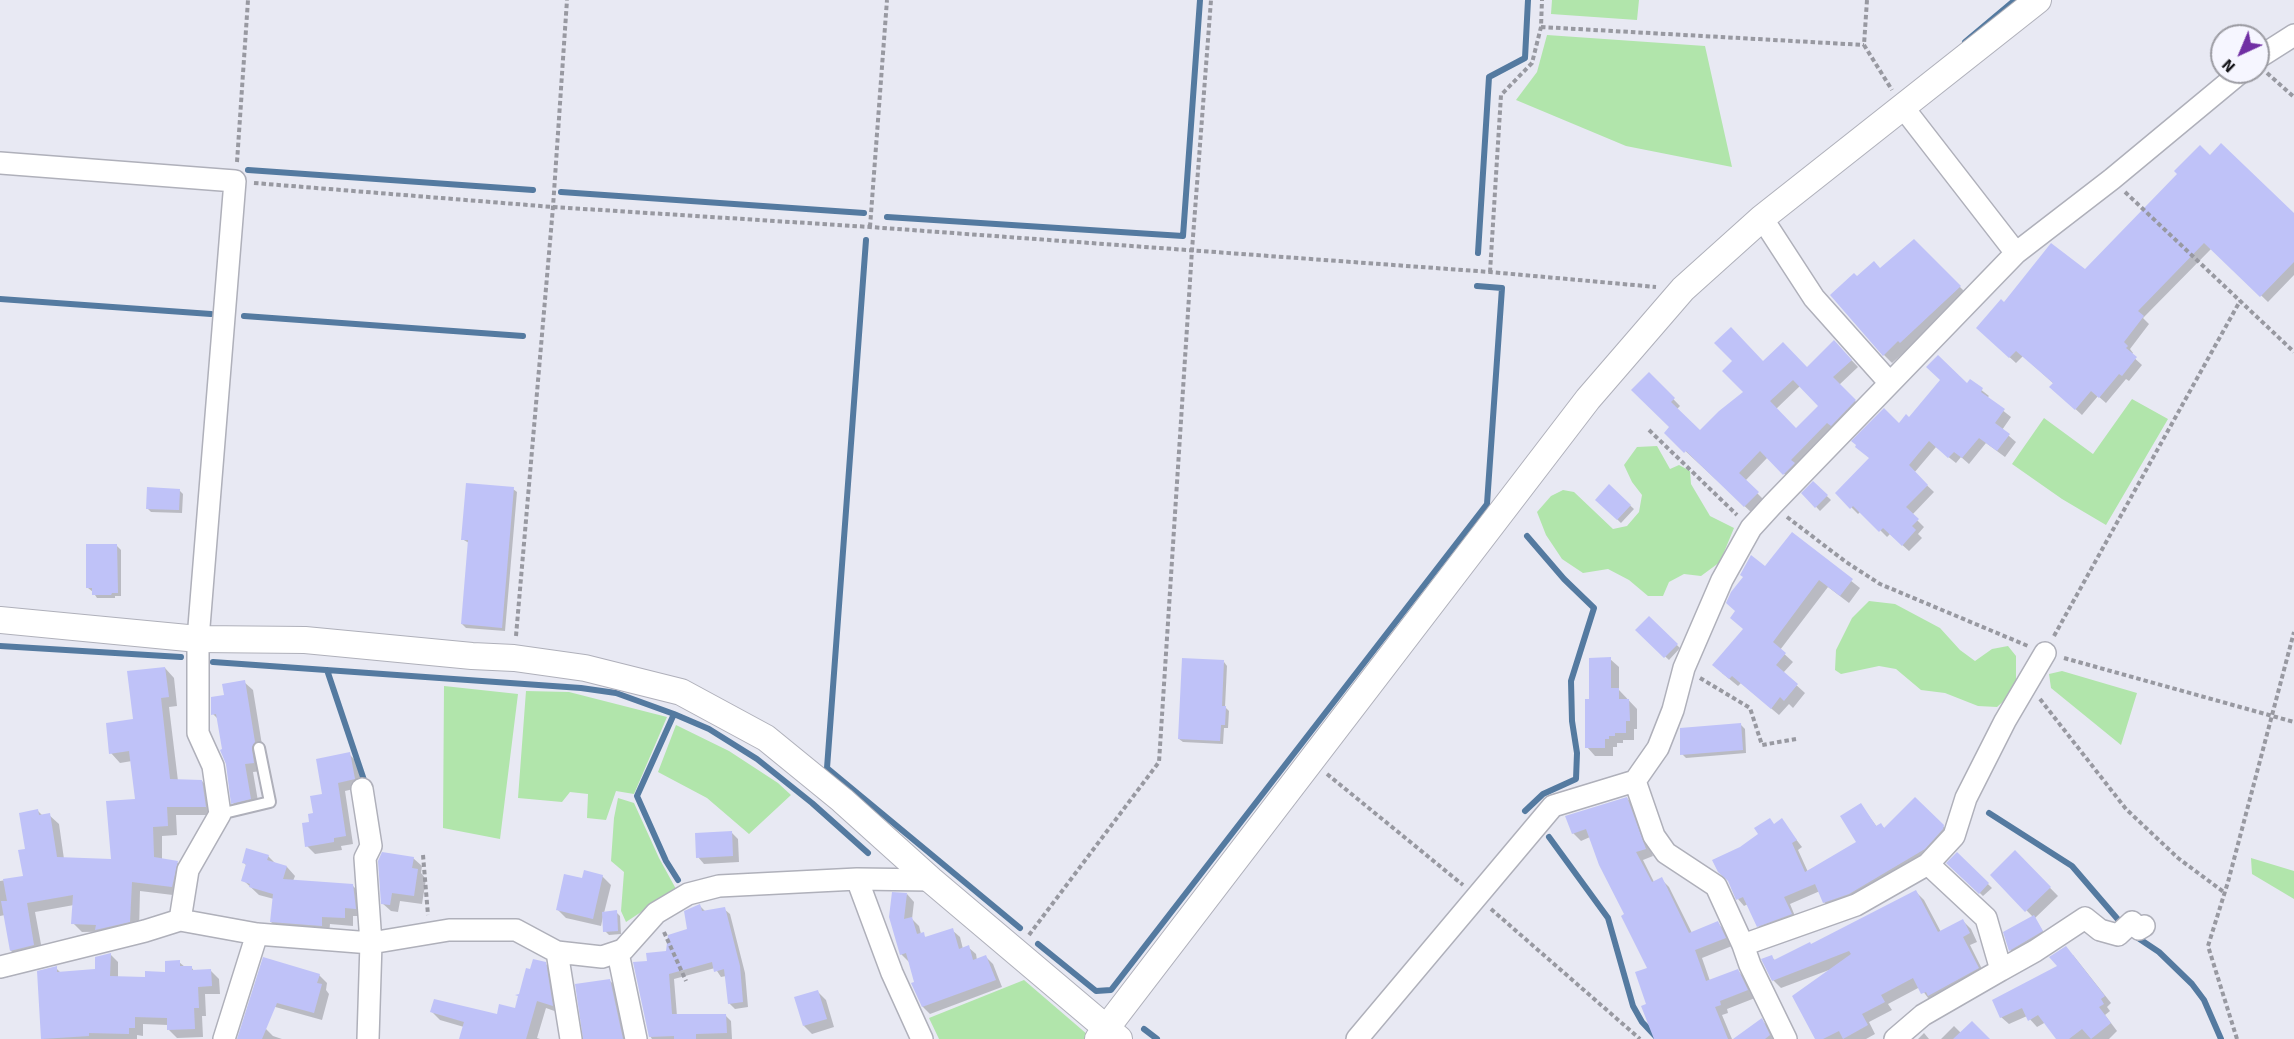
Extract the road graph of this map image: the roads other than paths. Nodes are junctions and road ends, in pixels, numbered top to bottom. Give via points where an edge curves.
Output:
1 (2038, 0) edge
2 (2294, 34) edge
3 (2270, 57) edge
4 (2227, 84) edge
5 (1902, 106) junction
6 (0, 163) edge
7 (1762, 218) junction
8 (2016, 253) junction
9 (1889, 382) junction
10 (0, 620) edge
11 (198, 639) junction
12 (2045, 653) road end
13 (259, 748) dead end
14 (1635, 781) junction
15 (362, 789) dead end
16 (220, 814) junction
17 (1928, 864) junction
18 (857, 879) junction
19 (931, 880) junction
20 (180, 920) junction
21 (2144, 926) dead end
22 (257, 934) junction
23 (371, 943) junction
24 (1743, 945) junction
25 (557, 952) junction
26 (618, 952) junction
27 (0, 967) edge
28 (2001, 970) junction
29 (1108, 1035) edge
30 (224, 1039) edge
31 (368, 1039) edge
32 (571, 1039) edge
33 (636, 1039) edge
34 (922, 1039) edge
35 (1357, 1039) edge
36 (1786, 1039) edge
37 (1895, 1039) edge

1 - 5 street
2 - 3 street
4 - 8 street
5 - 7 street
5 - 8 street
6 - 11 street via 235,181
7 - 9 street via 1814,298
7 - 29 street via 1683,289 1588,399 1341,720
8 - 9 street
9 - 14 street via 1751,528 1722,580 1684,668 1658,747
10 - 11 street
11 - 16 street via 198,733 213,766
11 - 19 street via 305,640 514,658 585,668 681,692 766,738
12 - 17 street via 1966,798 1954,836
13 - 16 lane via 270,802
14 - 24 street via 1654,836 1666,853 1716,886
14 - 35 street via 1553,806
15 - 23 street via 371,846 365,858
16 - 20 street via 188,870
17 - 24 street via 1856,905
17 - 28 street via 1986,918
18 - 19 street
18 - 26 street via 719,886 688,894 656,913
18 - 34 street
19 - 29 street via 1017,951
20 - 22 street
20 - 27 street
21 - 28 street via 2139,929 2132,922 2118,935 2100,930 2085,918
22 - 23 street
22 - 30 street
23 - 25 street via 449,930 516,930
23 - 31 street
24 - 36 street
25 - 26 street via 602,957
25 - 32 street
26 - 33 street
28 - 37 street via 1923,1015

